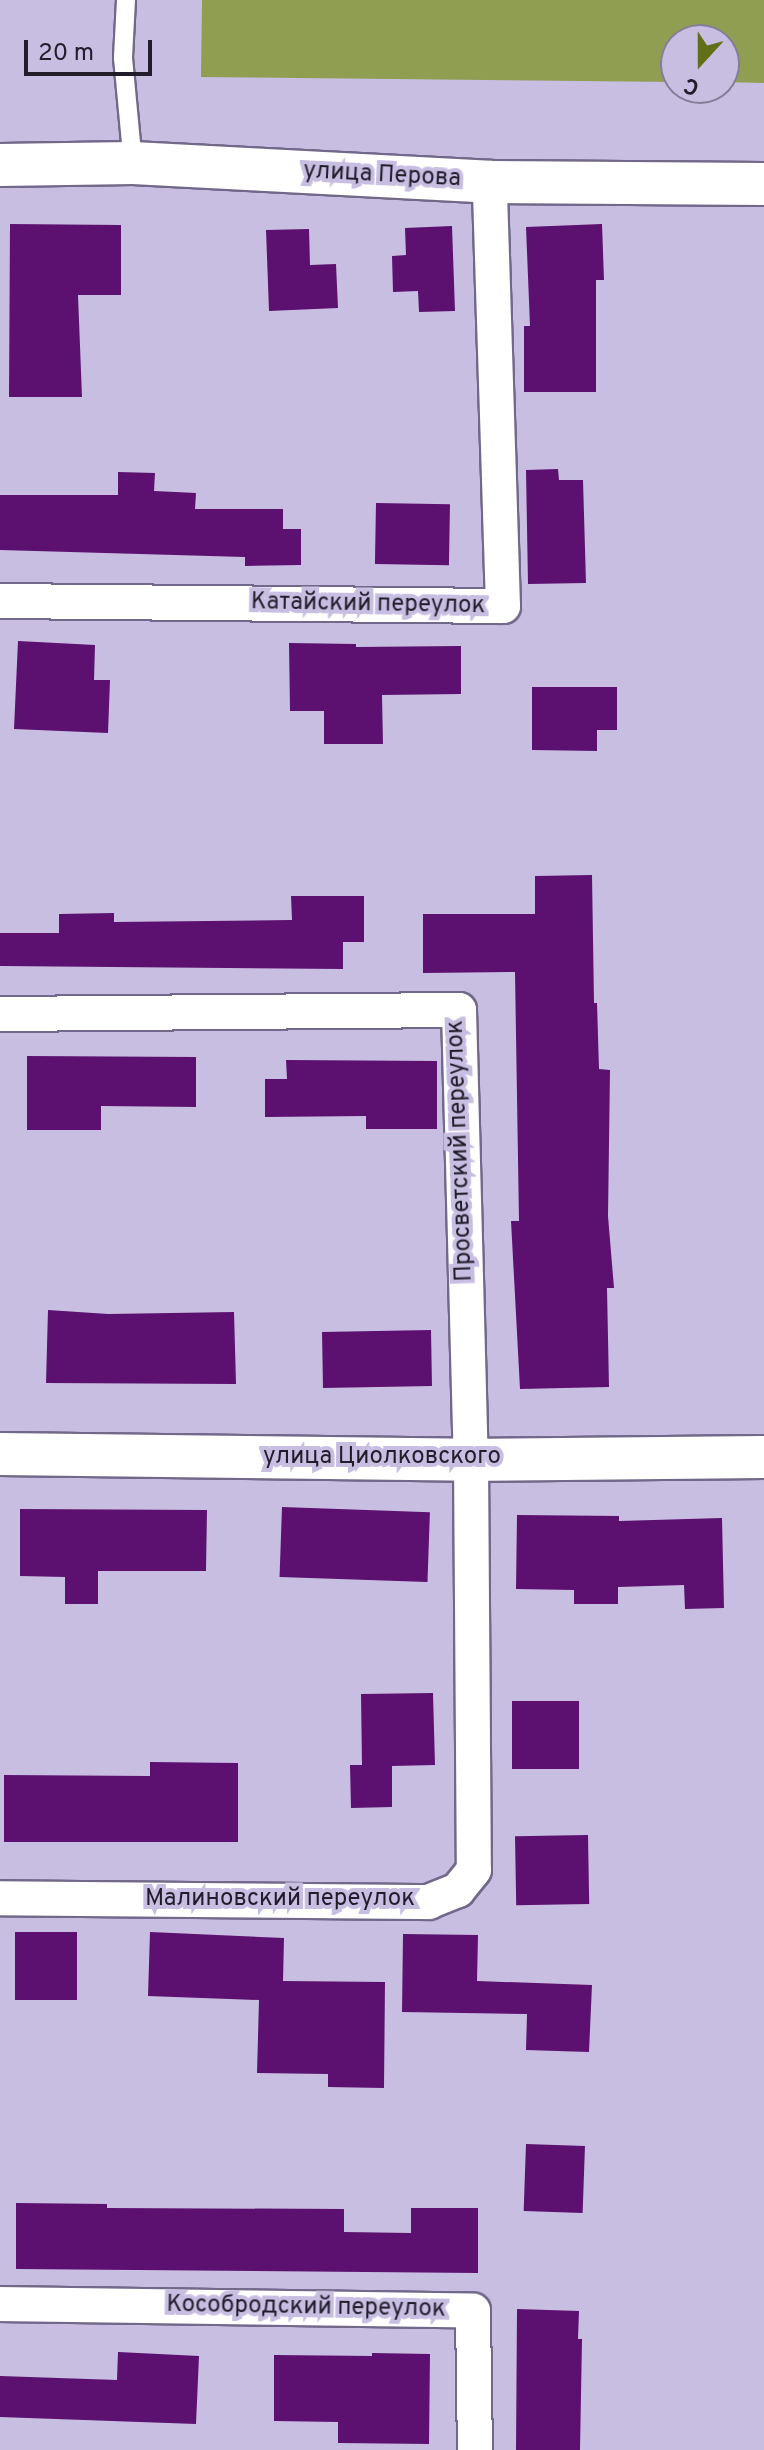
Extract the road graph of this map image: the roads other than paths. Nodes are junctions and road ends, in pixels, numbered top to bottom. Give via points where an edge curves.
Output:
1 (126, 0) edge
2 (133, 163) junction
3 (0, 165) edge
4 (490, 182) junction
5 (764, 184) edge
6 (0, 601) edge
7 (0, 1014) edge
8 (0, 1454) edge
9 (764, 1457) edge
10 (471, 1460) junction
11 (0, 1898) edge
12 (0, 2304) edge
13 (475, 2450) edge

1 - 2 lane via 123,58
2 - 3 street, улица Перова
2 - 4 street, улица Перова
4 - 5 street, улица Перова
4 - 6 street, Катайский переулок via 503,606
7 - 10 street, Просветский переулок via 459,1010
8 - 10 street, улица Циолковского
9 - 10 street, улица Циолковского
10 - 11 street, Малиновский переулок via 474,1870 458,1890 429,1902
12 - 13 street, Кособродский переулок via 473,2311

